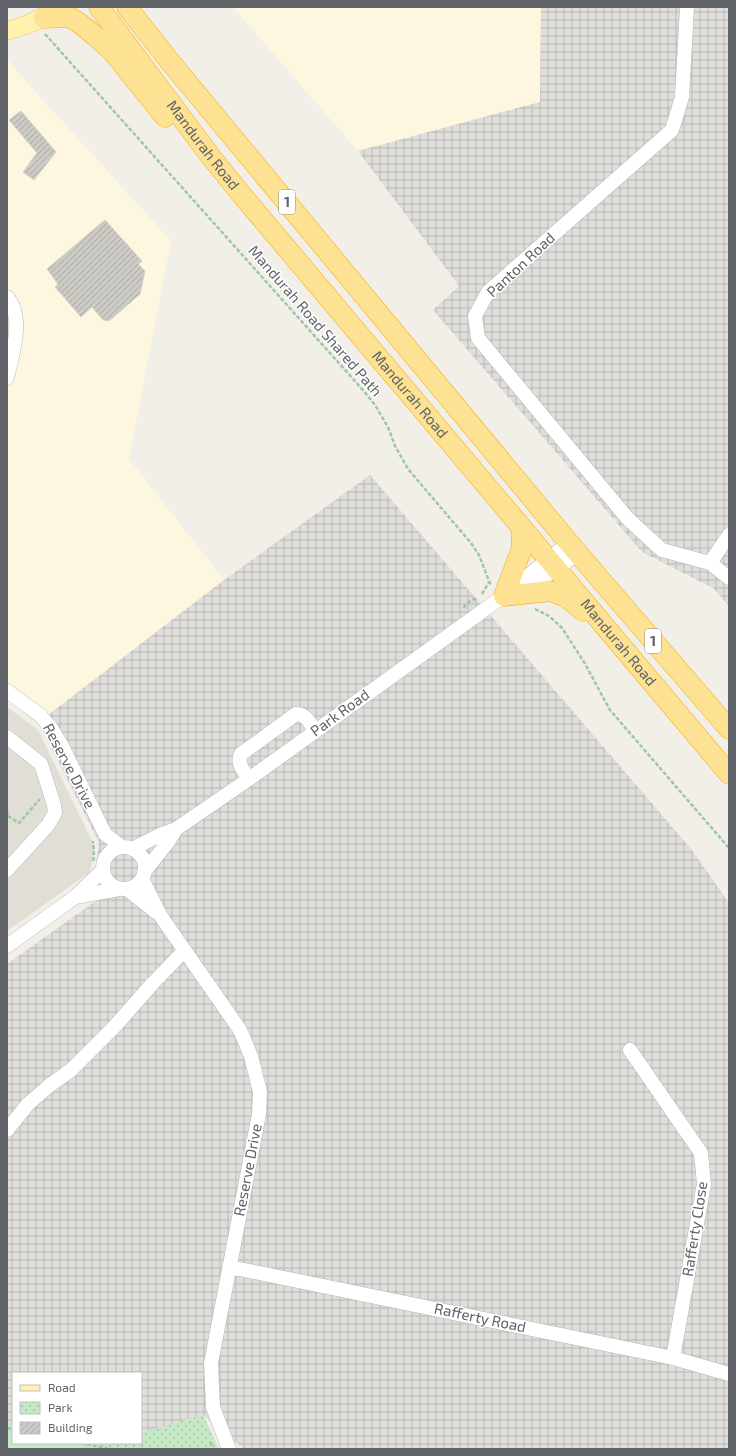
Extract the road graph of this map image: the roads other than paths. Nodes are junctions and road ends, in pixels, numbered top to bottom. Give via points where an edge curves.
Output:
1 (65, 7) edge
2 (99, 7) edge
3 (128, 7) edge
4 (141, 7) edge
5 (687, 7) edge
6 (43, 24) junction
7 (145, 30) junction
8 (7, 31) edge
9 (212, 157) junction
10 (7, 297) edge
11 (7, 378) edge
12 (521, 526) junction
13 (729, 535) edge
14 (573, 548) junction
15 (710, 563) junction
16 (553, 565) junction
17 (729, 578) edge
18 (501, 598) junction
19 (613, 637) junction
20 (7, 690) edge
21 (729, 729) edge
22 (315, 731) junction
23 (7, 737) edge
24 (729, 774) edge
25 (249, 779) junction
26 (176, 829) junction
27 (105, 834) junction
28 (127, 848) junction
29 (103, 865) junction
30 (7, 870) edge
31 (143, 876) junction
32 (123, 889) junction
33 (75, 897) junction
34 (160, 915) junction
35 (7, 946) edge
36 (184, 951) junction
37 (630, 1050) dead end
38 (7, 1130) edge
39 (230, 1267) junction
40 (673, 1358) junction
41 (729, 1374) edge
42 (229, 1449) edge

1 - 6 main road
2 - 9 highway, Mandurah Road / 1
3 - 7 highway, Mandurah Road / 1
4 - 7 highway
5 - 15 street, Panton Road via 682,97 672,130 488,292 475,316 478,338 628,519 662,550
6 - 8 main road via 26,25
6 - 9 highway via 69,18 78,22 112,51 178,134
7 - 14 highway, Mandurah Road / 1
9 - 12 highway, Mandurah Road / 1
10 - 11 street via 13,303 16,319
12 - 16 highway, Mandurah Road / 1
12 - 18 highway via 522,548
13 - 15 street
14 - 16 street, Park Road
14 - 21 highway, Mandurah Road / 1
15 - 17 street, Panton Road
16 - 18 street, Park Road
16 - 19 highway, Mandurah Road / 1
18 - 19 highway via 550,591 566,598
18 - 22 street, Park Road
19 - 24 highway, Mandurah Road / 1
20 - 27 street, Reserve Drive via 40,715 51,728
22 - 25 street, Park Road
22 - 25 street via 305,717 296,714 241,754 238,759
23 - 30 street via 41,764 55,813
25 - 26 street, Park Road
26 - 28 street, Park Road
26 - 31 street, Park Road
27 - 28 street, Reserve Drive
27 - 29 street, Reserve Drive
28 - 29 street via 111,852
28 - 31 street via 142,859
29 - 32 street via 108,882
29 - 33 street
31 - 32 street via 133,887
31 - 34 street, Reserve Drive
32 - 33 street
32 - 34 street, Reserve Drive
33 - 35 street
34 - 36 street, Reserve Drive
36 - 38 street via 107,1035 70,1070 28,1104
36 - 39 street, Reserve Drive via 240,1030 251,1056 260,1092
37 - 40 street, Rafferty Close via 701,1153 704,1184
39 - 40 street, Rafferty Road
39 - 42 street, Reserve Drive via 211,1363 214,1407
40 - 41 street, Rafferty Road

